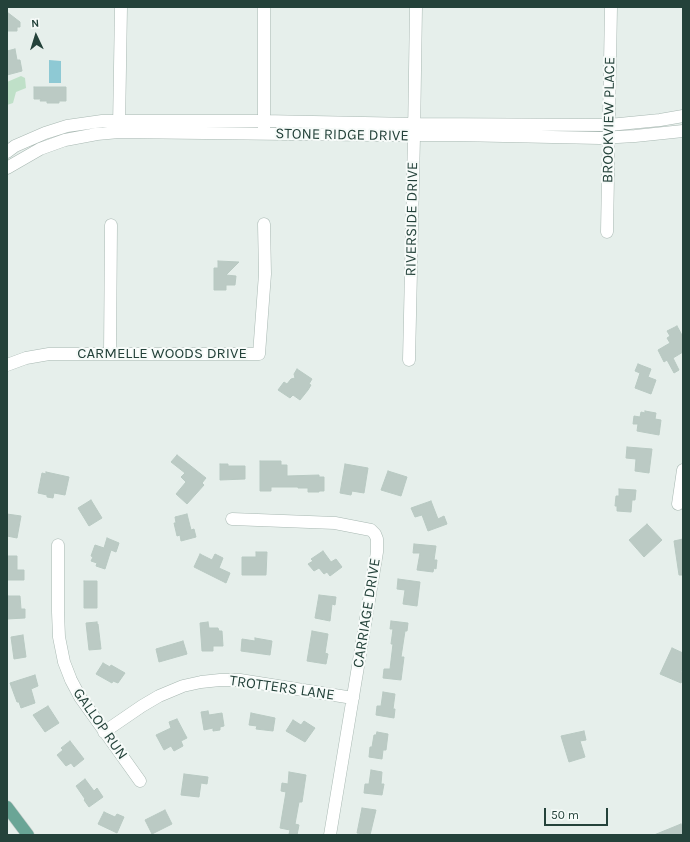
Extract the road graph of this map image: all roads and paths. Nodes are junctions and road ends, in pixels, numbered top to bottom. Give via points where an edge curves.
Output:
1 (122, 7) edge
2 (264, 7) edge
3 (416, 7) edge
4 (611, 7) edge
5 (683, 116) edge
6 (263, 121) junction
7 (609, 125) junction
8 (119, 126) junction
9 (414, 130) junction
10 (683, 131) edge
11 (264, 134) junction
12 (608, 138) junction
13 (7, 152) edge
14 (9, 163) edge
15 (264, 224) dead end
16 (112, 225) dead end
17 (607, 232) dead end
18 (110, 354) junction
19 (409, 360) dead end
20 (7, 365) edge
21 (683, 470) edge
22 (678, 504) dead end
23 (232, 519) dead end
24 (58, 545) dead end
25 (353, 698) junction
26 (104, 732) junction
27 (140, 781) dead end
28 (7, 807) edge
29 (28, 835) edge
30 (330, 835) edge

1 - 8 street
2 - 6 street
3 - 9 street, RIVERSIDE DRIVE
4 - 7 street, BROOKVIEW PLACE
5 - 7 street, STONE RIDGE DRIVE
6 - 8 street, STONE RIDGE DRIVE
6 - 9 street, STONE RIDGE DRIVE
6 - 11 street
7 - 9 street, STONE RIDGE DRIVE
7 - 12 street, BROOKVIEW PLACE
8 - 11 street, STONE RIDGE DRIVE
8 - 13 street, STONE RIDGE DRIVE via 102,121 67,126 31,139
8 - 14 street, STONE RIDGE DRIVE via 97,134 65,140
9 - 11 street, STONE RIDGE DRIVE
9 - 12 street, STONE RIDGE DRIVE via 456,135
9 - 19 street, RIVERSIDE DRIVE
10 - 12 street, STONE RIDGE DRIVE
12 - 17 street, BROOKVIEW PLACE
15 - 18 street, CARMELLE WOODS DRIVE via 265,274 259,354
16 - 18 street
18 - 20 street, CARMELLE WOODS DRIVE via 49,354
21 - 22 street
23 - 25 street, CARRIAGE DRIVE via 335,523 371,530 375,534 377,552
24 - 26 street, GALLOP RUN via 61,650 80,698
25 - 26 street, TROTTERS LANE via 240,680 201,682 159,696
25 - 30 street, CARRIAGE DRIVE
26 - 27 street, GALLOP RUN
28 - 29 main road

